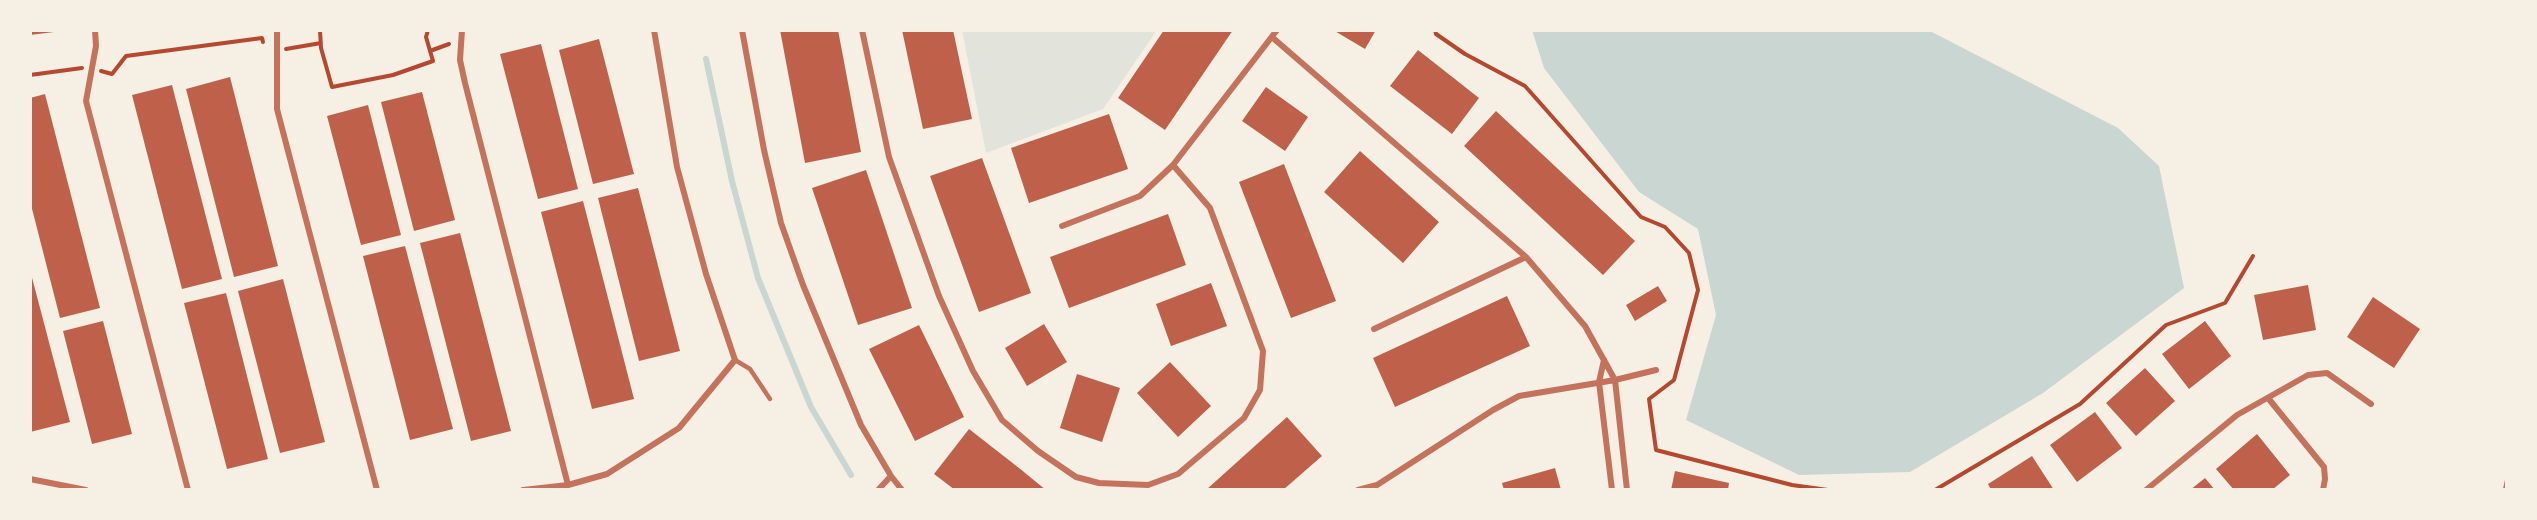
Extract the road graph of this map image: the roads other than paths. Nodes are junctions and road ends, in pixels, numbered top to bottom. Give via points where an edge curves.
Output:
1 (95, 30) edge
2 (277, 30) edge
3 (462, 30) edge
4 (654, 30) edge
5 (742, 30) edge
6 (862, 30) edge
7 (1277, 30) edge
8 (1273, 38) junction
9 (1173, 165) junction
10 (1062, 226) dead end
11 (1526, 257) junction
12 (1374, 328) dead end
13 (735, 360) junction
14 (1604, 360) junction
15 (1656, 370) dead end
16 (1615, 380) junction
17 (1599, 382) junction
18 (2268, 398) junction
19 (770, 399) dead end
20 (2371, 404) dead end
21 (891, 476) junction
22 (30, 479) edge
23 (2507, 482) edge
24 (568, 485) junction
25 (86, 490) edge
26 (188, 490) edge
27 (377, 490) edge
28 (523, 490) edge
29 (878, 490) edge
30 (902, 490) edge
31 (1358, 490) edge
32 (1612, 490) edge
33 (1627, 490) edge
34 (2146, 490) edge
35 (2323, 490) edge
36 (2505, 490) edge

1 - 26 street via 96,46 86,101
2 - 27 street via 277,109
3 - 24 street via 460,60 465,83
4 - 13 street via 677,167 706,274
5 - 21 street via 781,223 861,425
6 - 9 street via 889,157 939,296 973,371 1002,420 1076,477 1099,483 1148,485 1178,474 1244,418 1260,390 1263,351 1210,208
7 - 8 street
8 - 9 street
8 - 11 street
9 - 10 street via 1140,196
11 - 12 street
11 - 14 street via 1585,326
13 - 19 lane via 750,369
13 - 24 street via 679,428 607,474
14 - 16 street
14 - 17 street
15 - 16 street
16 - 17 street
16 - 33 street
17 - 31 street via 1519,396 1377,485
17 - 32 street
18 - 20 street via 2308,375 2327,373
18 - 34 street via 2237,415
18 - 35 street via 2324,467
21 - 29 street
21 - 30 street
22 - 25 street
23 - 36 lane
24 - 28 street

